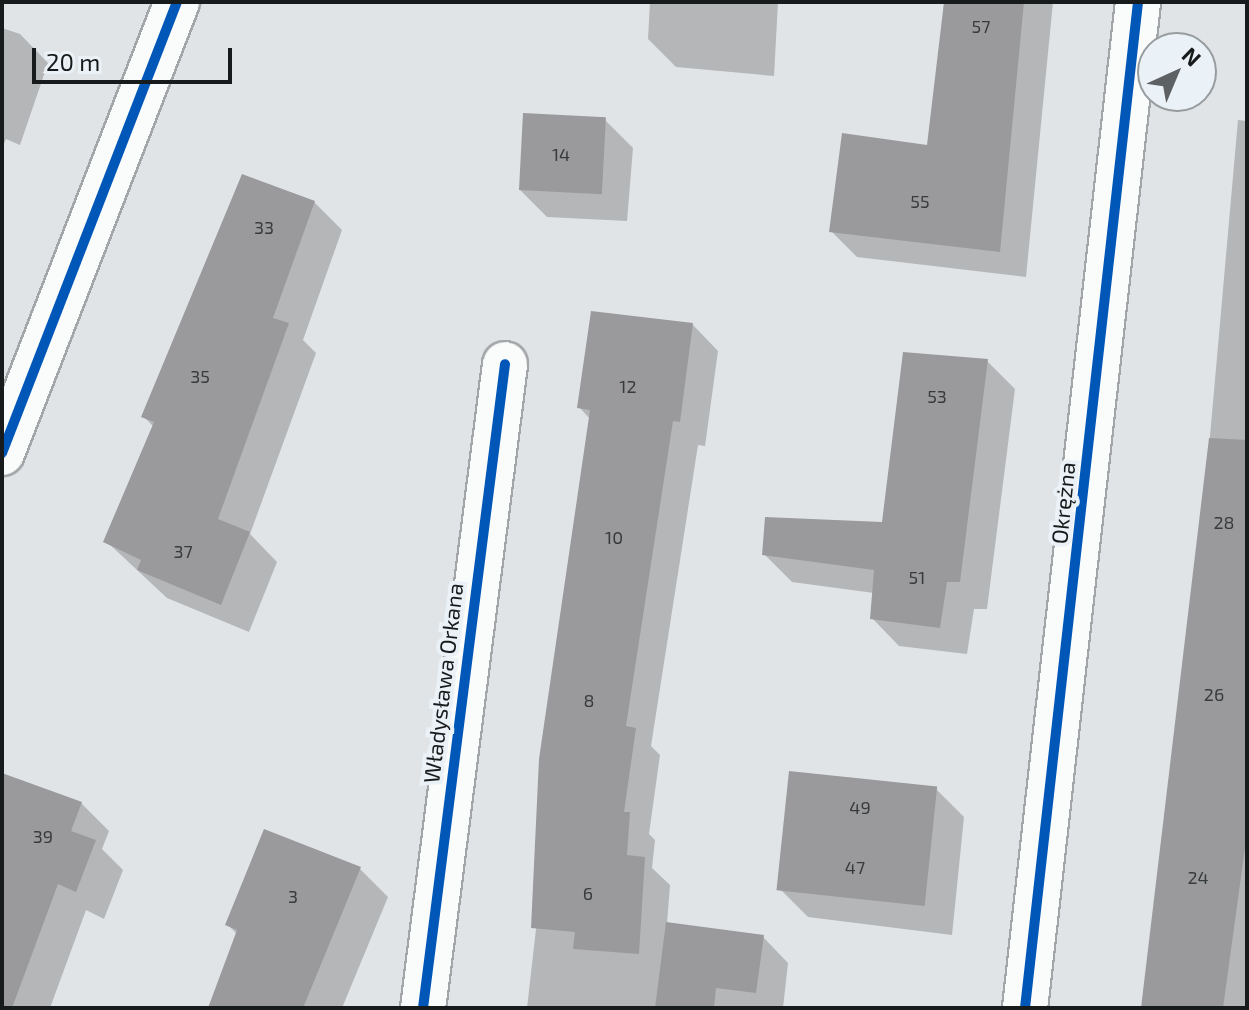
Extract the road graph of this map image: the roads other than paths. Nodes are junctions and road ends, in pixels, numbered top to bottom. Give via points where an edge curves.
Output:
1 (177, 2) edge
2 (1138, 2) edge
3 (505, 364) dead end
4 (2, 453) edge
5 (423, 1008) edge
6 (1025, 1008) edge

1 - 4 street
2 - 6 street, Okrężna
3 - 5 street, Władysława Orkana

